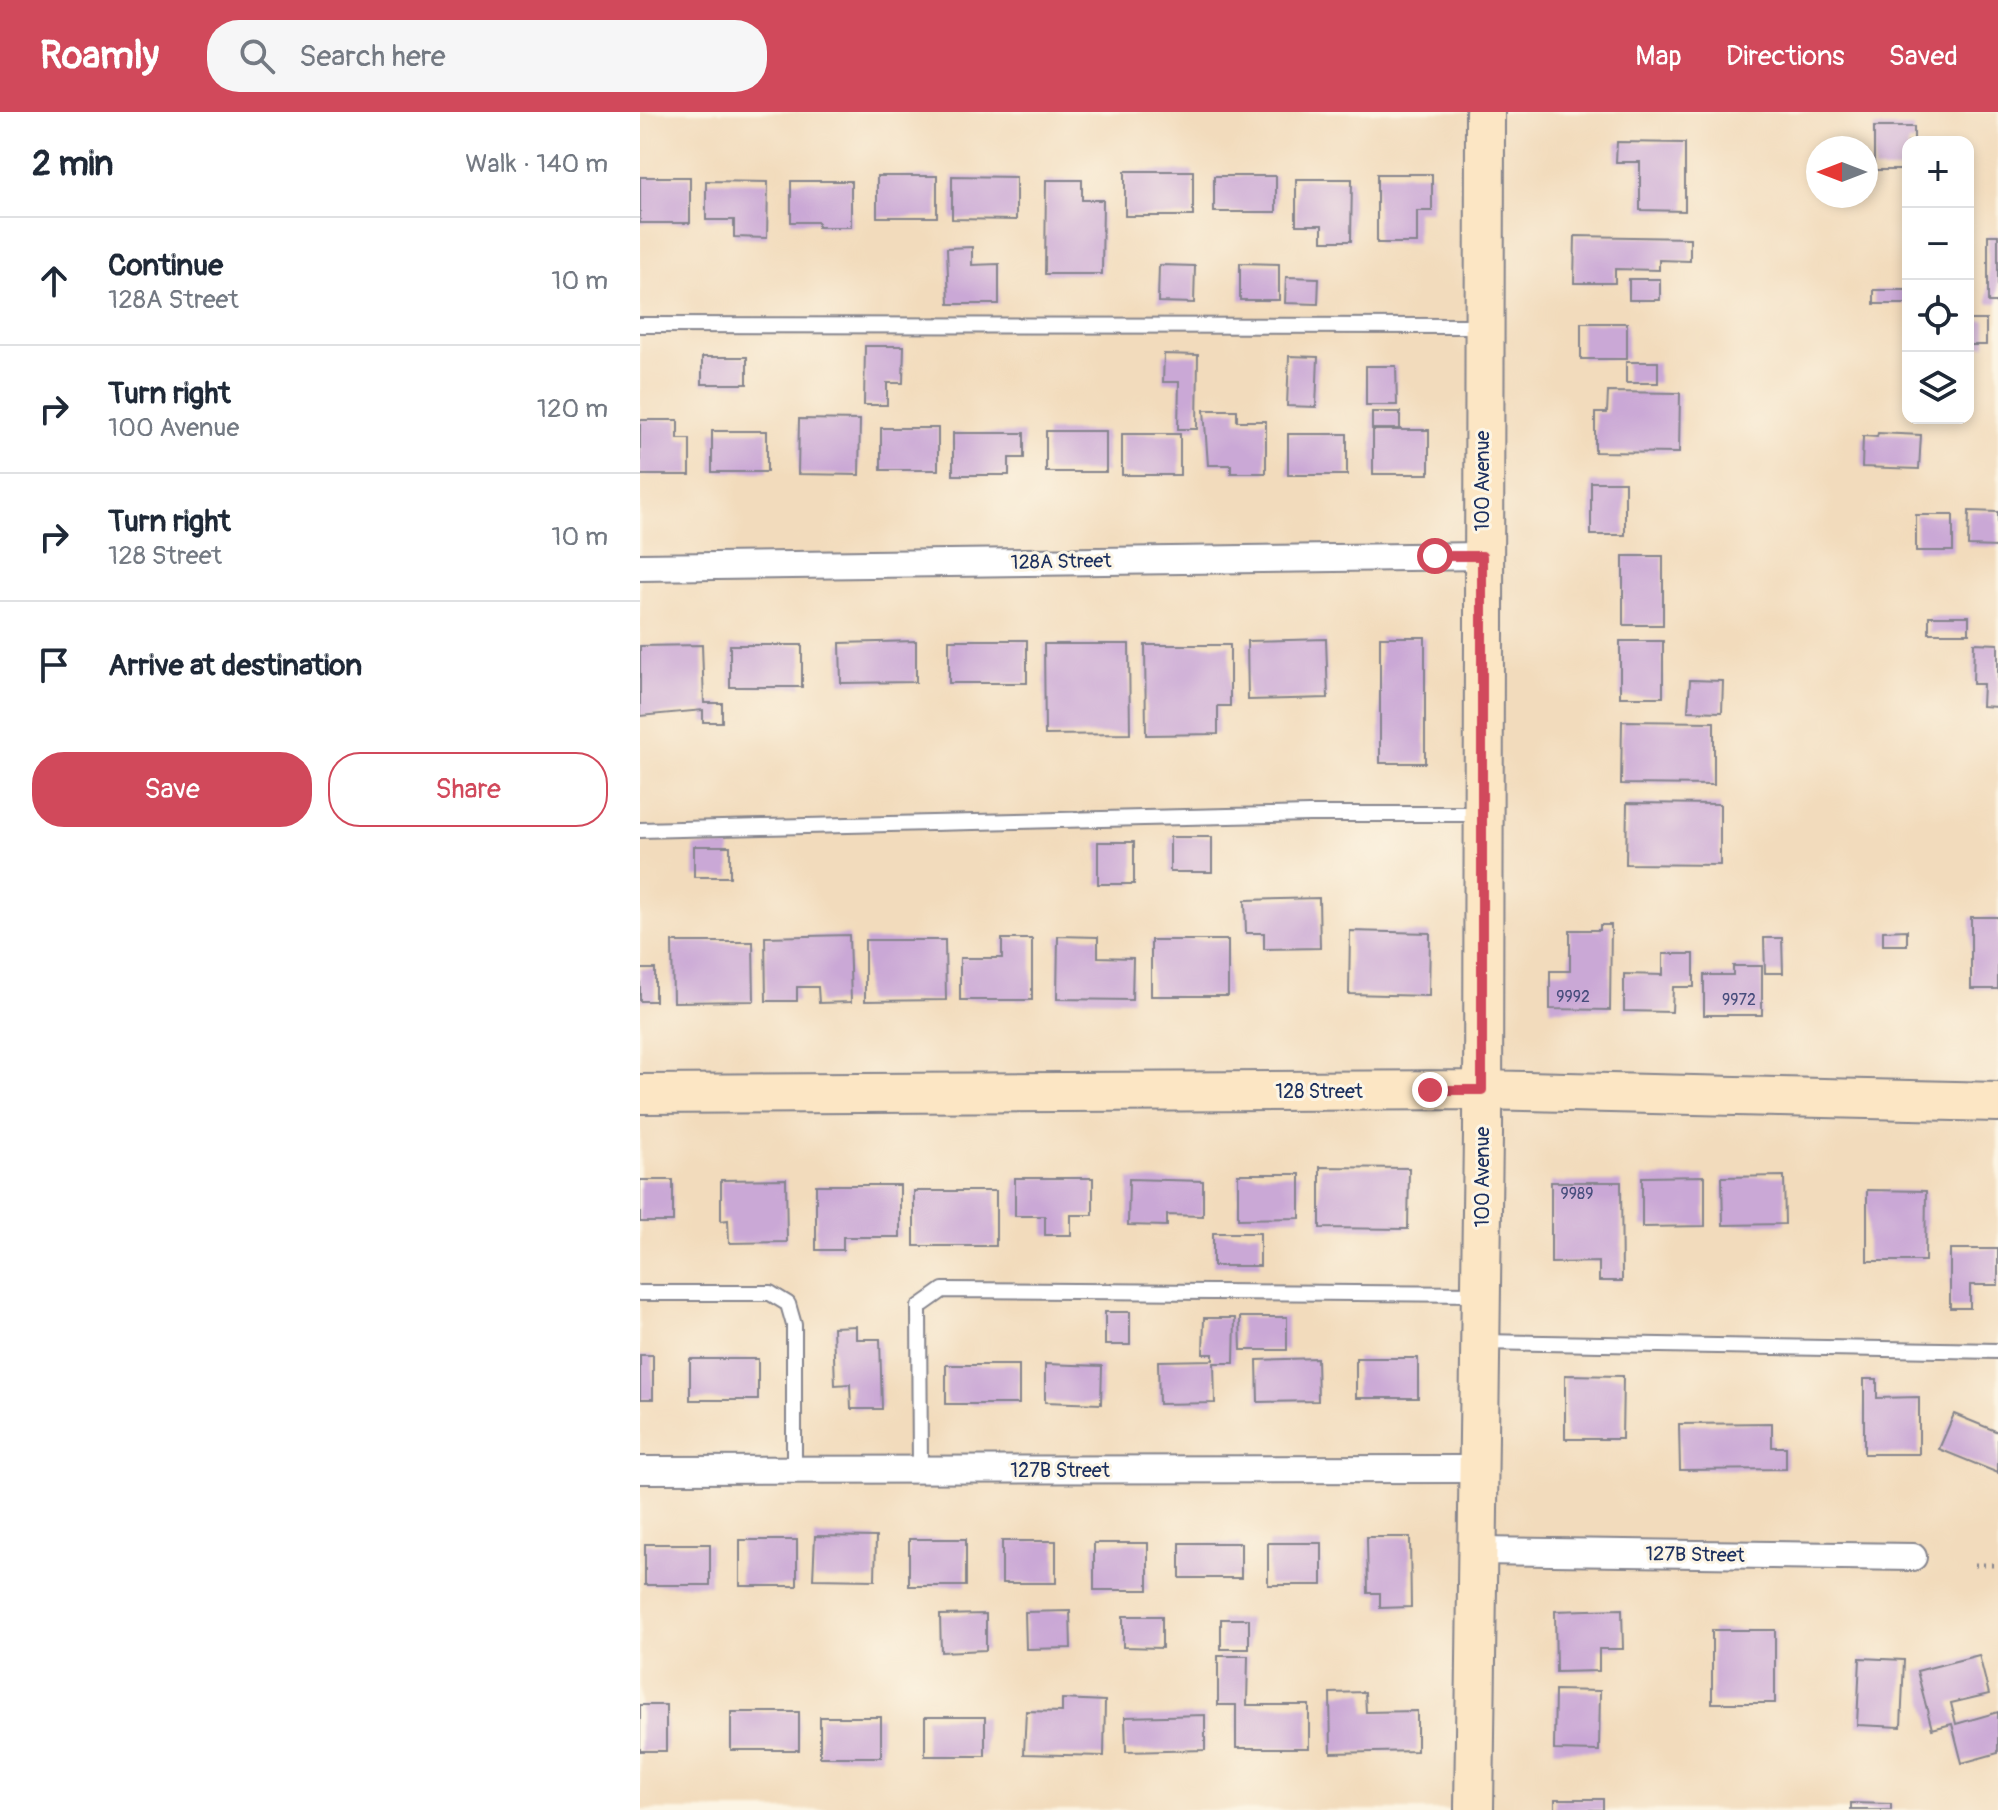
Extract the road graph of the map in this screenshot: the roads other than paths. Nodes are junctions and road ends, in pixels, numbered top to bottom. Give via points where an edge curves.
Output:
1 (1485, 112) edge
2 (640, 325) edge
3 (1483, 326) junction
4 (1482, 556) junction
5 (640, 567) edge
6 (1481, 814) junction
7 (640, 830) edge
8 (1482, 1090) junction
9 (640, 1094) edge
10 (1998, 1102) edge
11 (640, 1293) edge
12 (1481, 1294) junction
13 (1481, 1342) junction
14 (1998, 1351) edge
15 (1480, 1469) junction
16 (640, 1470) edge
17 (794, 1470) junction
18 (920, 1470) junction
19 (1477, 1551) junction
20 (1913, 1557) dead end
21 (1474, 1810) edge

1 - 3 street, 100 Avenue
2 - 3 lane
3 - 4 street, 100 Avenue
4 - 5 street, 128A Street
4 - 6 street, 100 Avenue
6 - 7 lane
6 - 8 street, 100 Avenue
8 - 9 street, 128 Street
8 - 10 street, 128 Street
8 - 12 street, 100 Avenue
11 - 17 lane via 770,1293 788,1304 794,1325
12 - 13 street, 100 Avenue
12 - 18 lane via 943,1290 919,1307
13 - 14 lane
13 - 15 street, 100 Avenue
15 - 18 street, 127B Street
15 - 19 street, 100 Avenue
16 - 17 street, 127B Street
17 - 18 street, 127B Street
19 - 20 street, 127B Street
19 - 21 street, 100 Avenue

